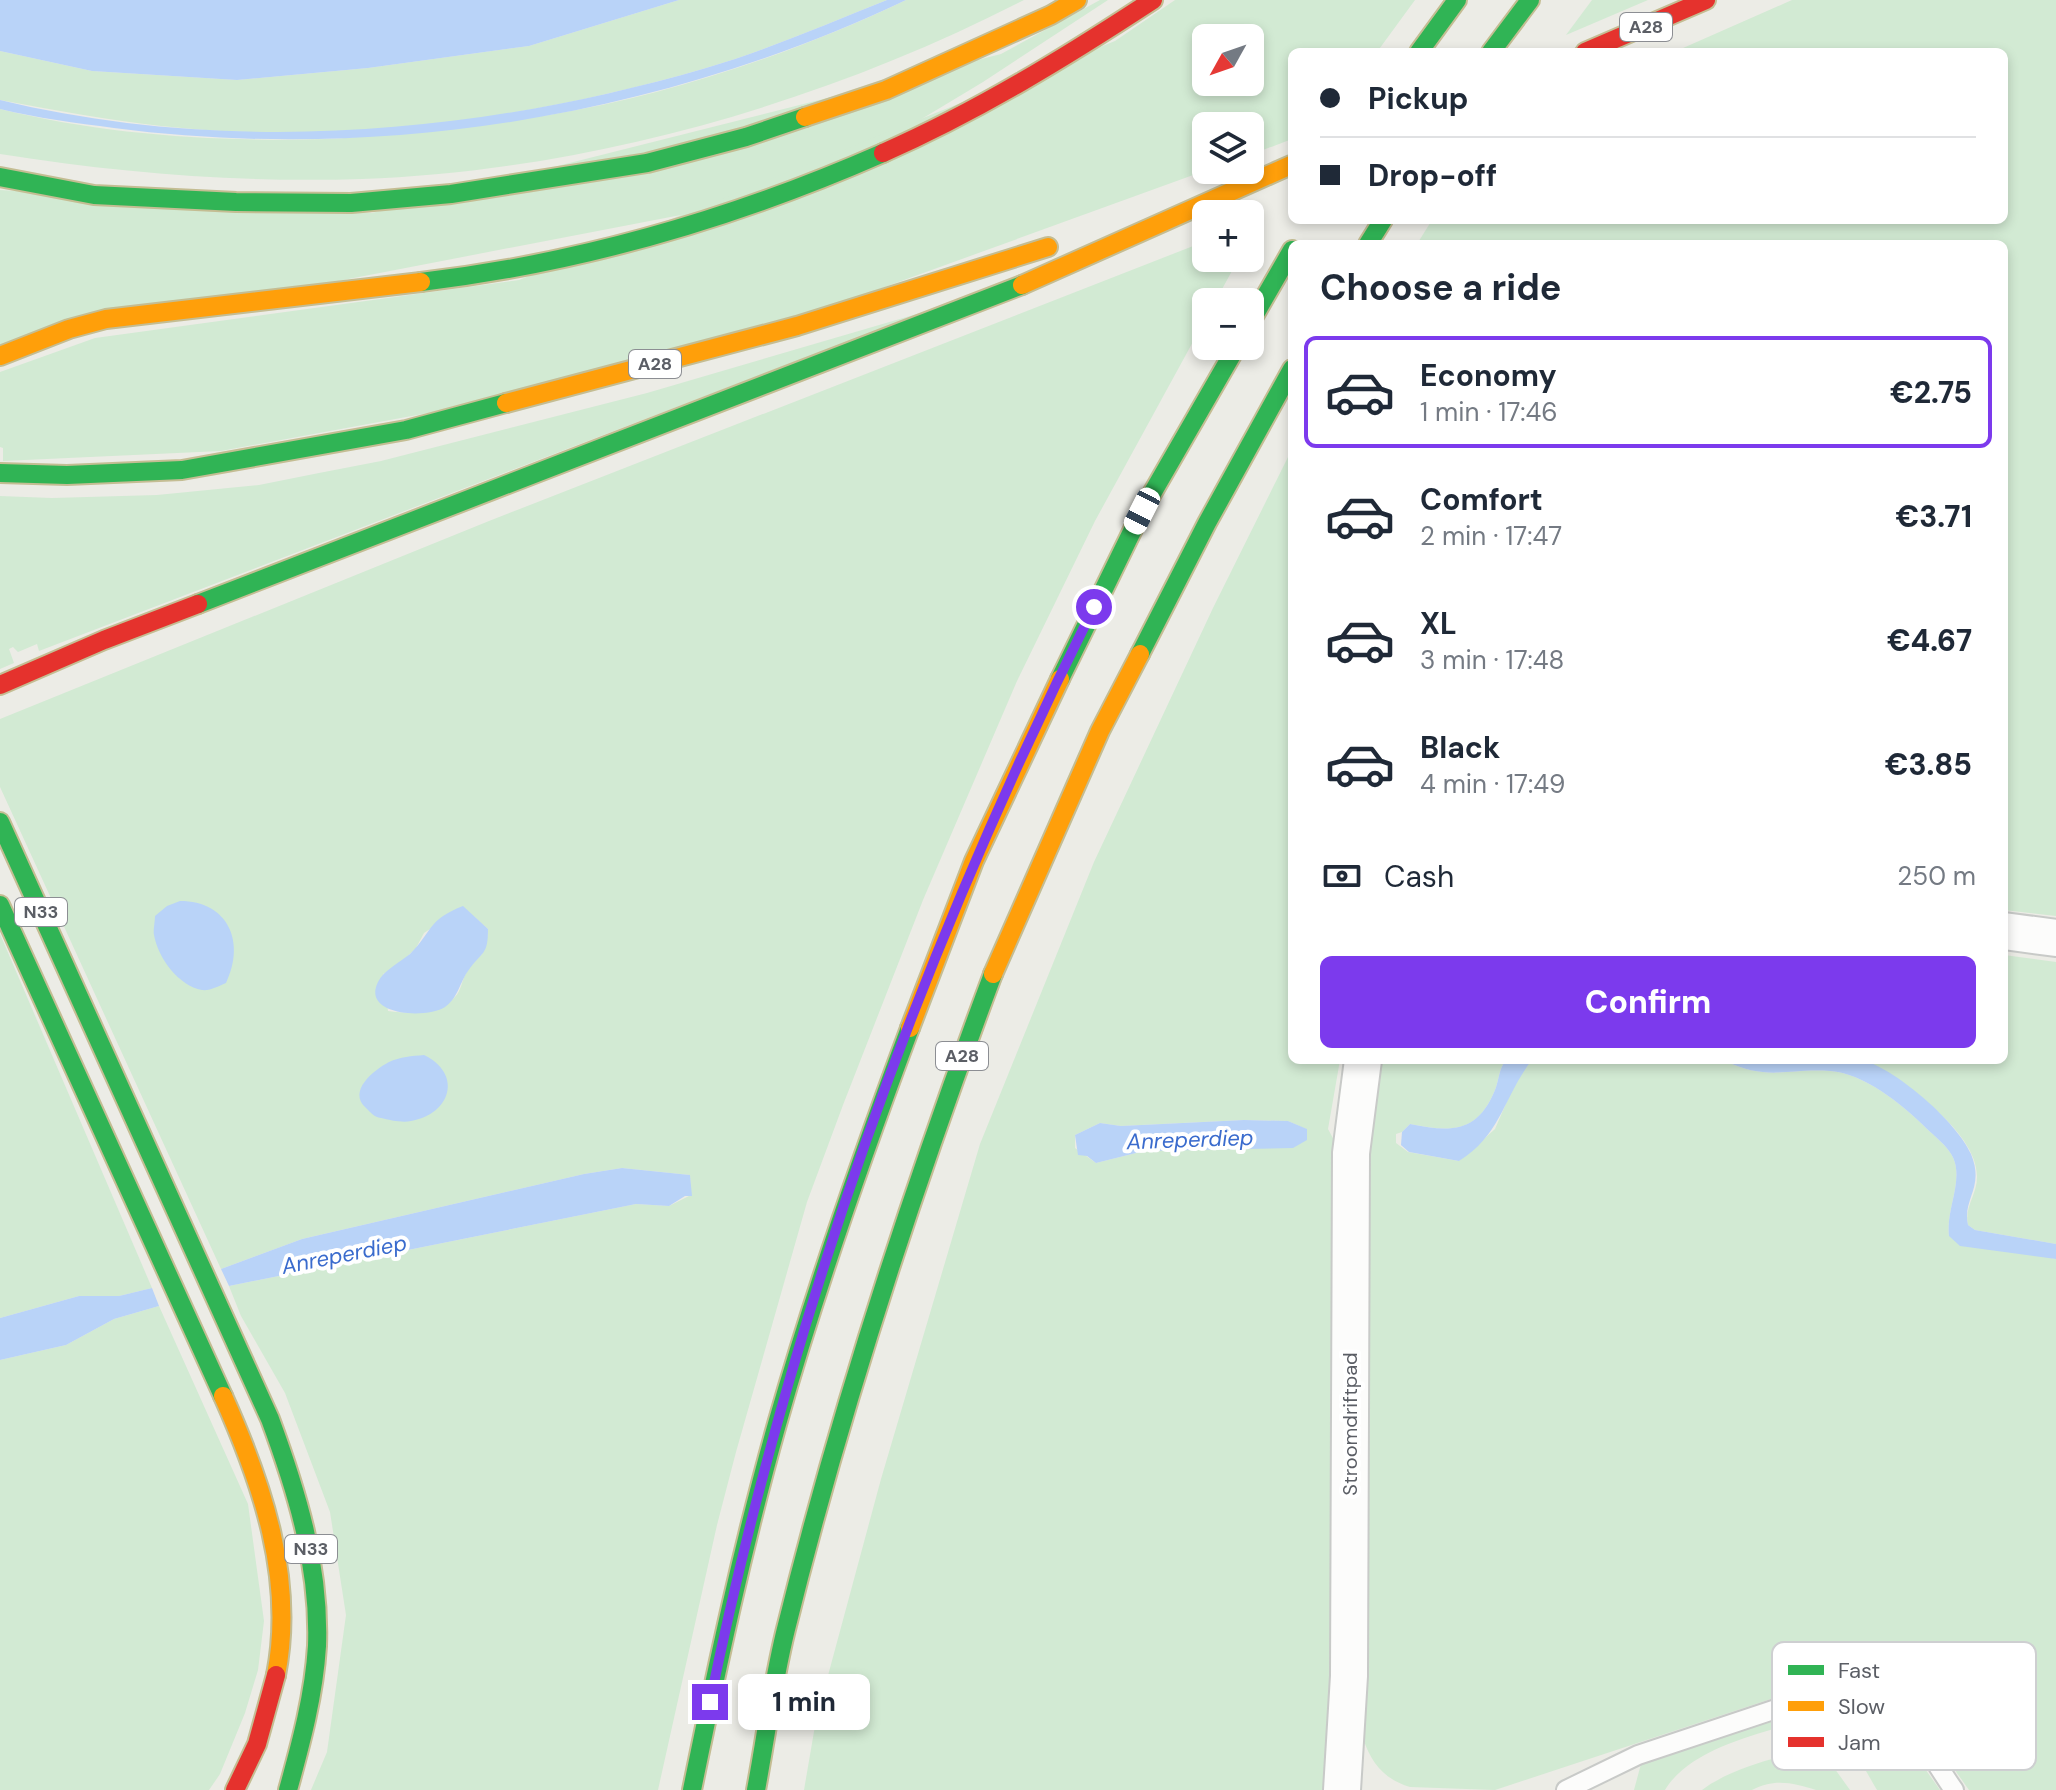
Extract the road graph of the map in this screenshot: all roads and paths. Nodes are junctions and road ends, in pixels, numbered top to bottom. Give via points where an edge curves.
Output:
1 (1077, 0) edge
2 (1153, 0) edge
3 (1457, 0) edge
4 (1530, 0) edge
5 (1706, 0) edge
6 (1422, 48) edge
7 (1494, 48) edge
8 (1594, 48) edge
9 (1288, 165) edge
10 (1288, 166) edge
11 (0, 177) edge
12 (1110, 226) dead end
13 (1065, 241) dead end
14 (1288, 258) edge
15 (1264, 299) edge
16 (0, 356) edge
17 (1229, 360) edge
18 (1288, 376) edge
19 (0, 473) edge
20 (0, 685) edge
21 (0, 822) edge
22 (0, 905) edge
23 (2008, 932) edge
24 (2056, 938) edge
25 (1362, 1064) edge
26 (1772, 1710) edge
27 (1940, 1770) edge
28 (1345, 1789) edge
29 (235, 1790) edge
30 (288, 1790) edge
31 (692, 1790) edge
32 (756, 1790) edge
33 (1566, 1790) edge
34 (1954, 1790) edge

1 - 11 highway via 886,90 746,137 593,172 351,203 94,195
2 - 16 highway via 1030,78 902,145 731,213 521,267 89,323
3 - 6 highway
4 - 7 highway
5 - 8 highway, A28
9 - 12 highway
10 - 20 highway via 1005,293 132,629
13 - 19 highway, A28 via 797,326 406,430 182,470
14 - 15 highway
17 - 31 highway via 1142,511 1075,644 974,861 915,1013 844,1206 777,1424 728,1614
18 - 32 highway, A28 via 1100,731 993,975 914,1192 847,1405 785,1631
21 - 30 highway, N33 via 292,1475 308,1534 319,1631 304,1742
22 - 29 highway, N33 via 239,1437 273,1534 281,1594 278,1663 264,1720
23 - 24 street
25 - 28 street, Stroomdriftpad via 1351,1153
26 - 33 lane via 1638,1755
27 - 34 lane

